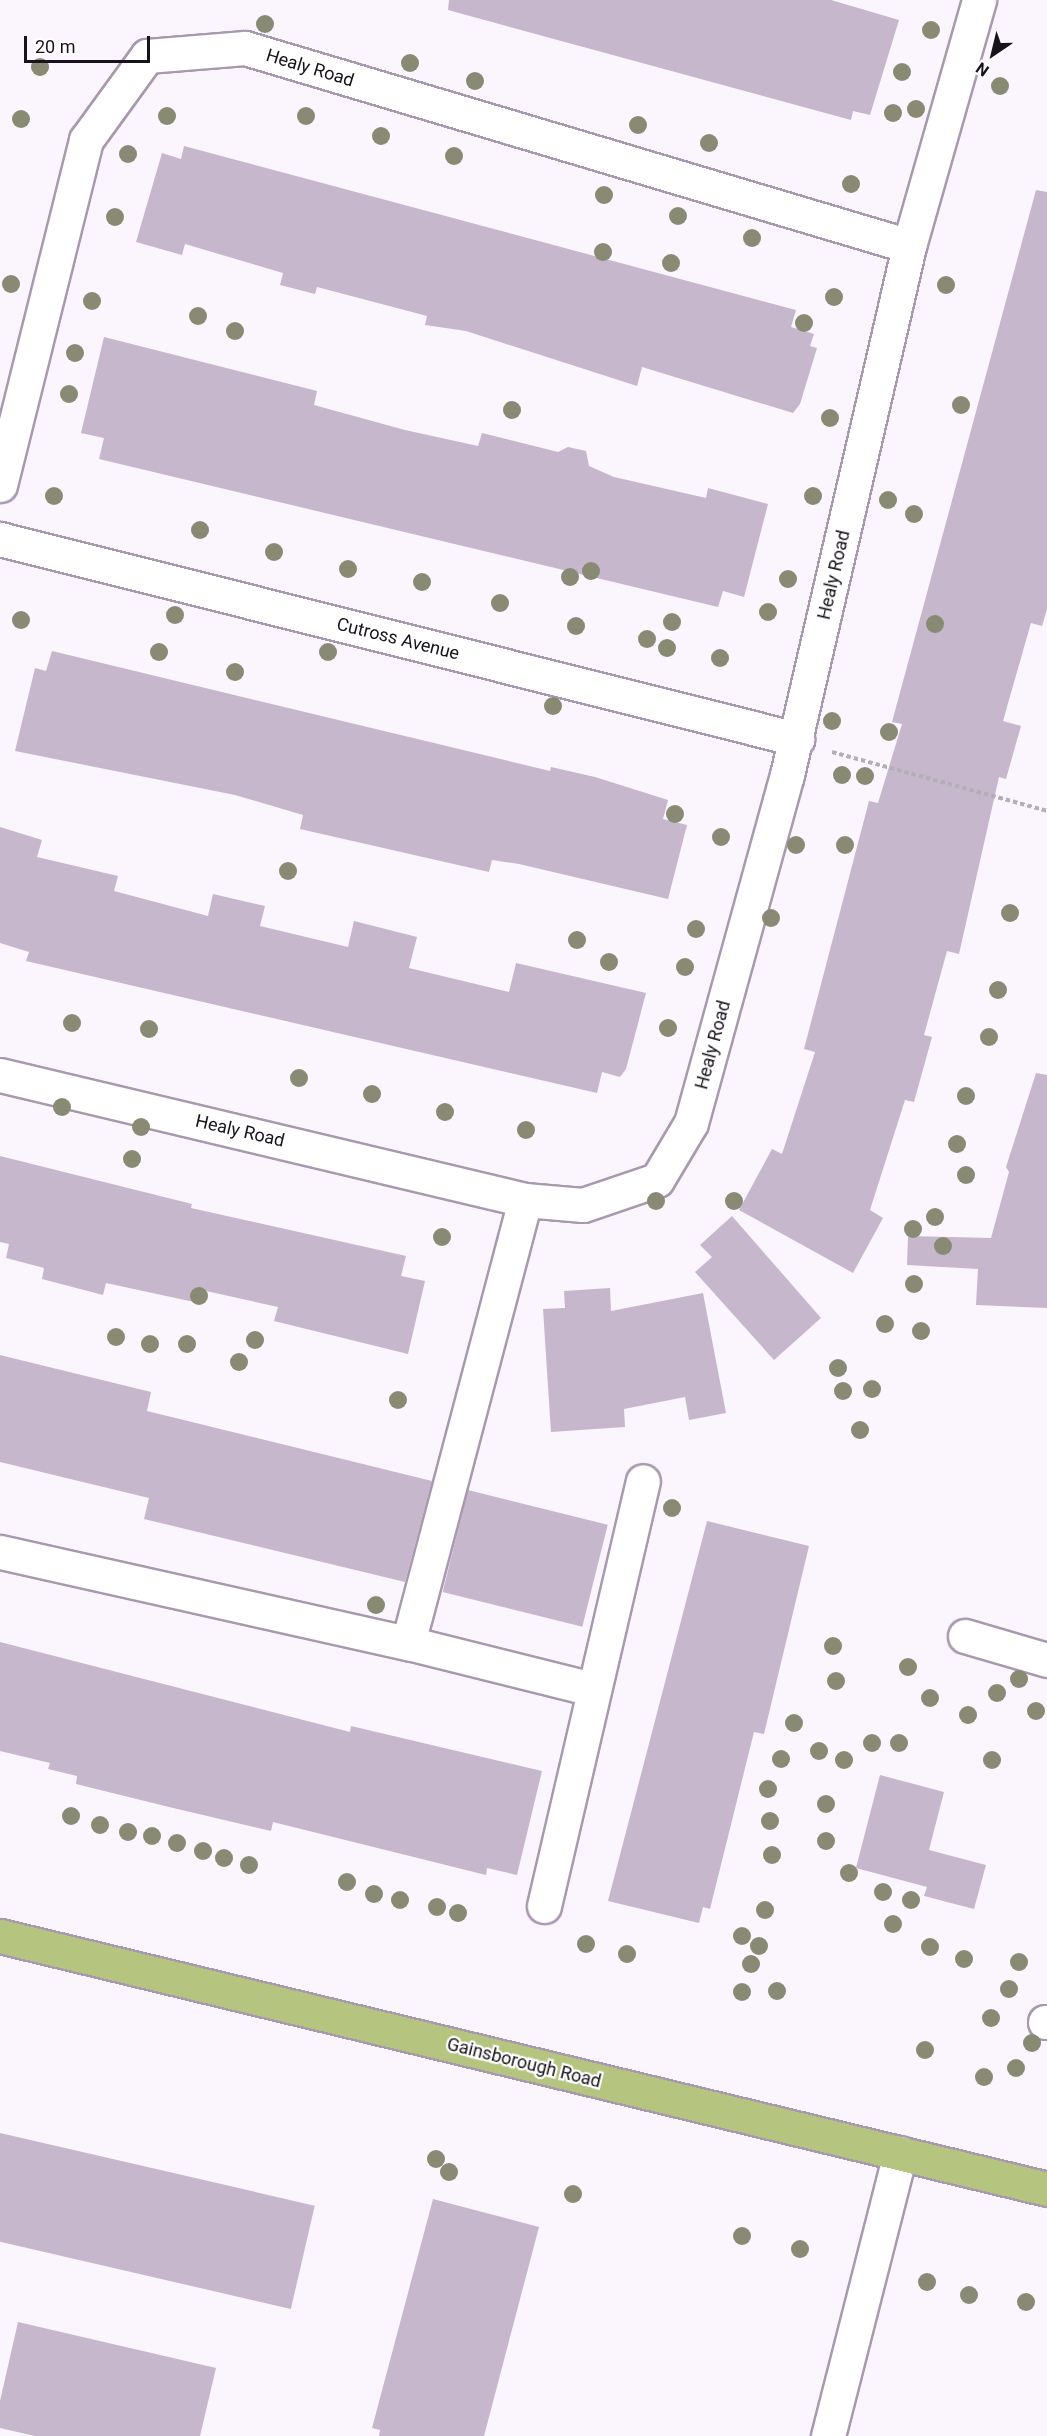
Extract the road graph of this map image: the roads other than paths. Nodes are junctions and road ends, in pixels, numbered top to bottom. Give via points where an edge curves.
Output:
1 (979, 0) edge
2 (909, 246) junction
3 (0, 485) edge
4 (0, 539) edge
5 (796, 739) junction
6 (0, 1076) edge
7 (525, 1200) junction
8 (642, 1482) dead end
9 (0, 1552) edge
10 (965, 1636) dead end
11 (408, 1643) junction
12 (1047, 1660) edge
13 (593, 1689) junction
14 (544, 1906) dead end
15 (0, 1936) edge
16 (900, 2153) junction
17 (1047, 2190) edge
18 (828, 2436) edge

1 - 2 street, Healy Road
2 - 3 street, Healy Road via 244,48 147,56 86,140
2 - 5 street, Healy Road
4 - 5 street, Cutross Avenue
5 - 7 street, Healy Road via 691,1123 657,1180 583,1205
6 - 7 street, Healy Road
7 - 11 street
8 - 13 street
9 - 11 street
10 - 12 street
11 - 13 street
13 - 14 street
15 - 16 main road, Gainsborough Road
16 - 17 main road, Gainsborough Road
16 - 18 street

